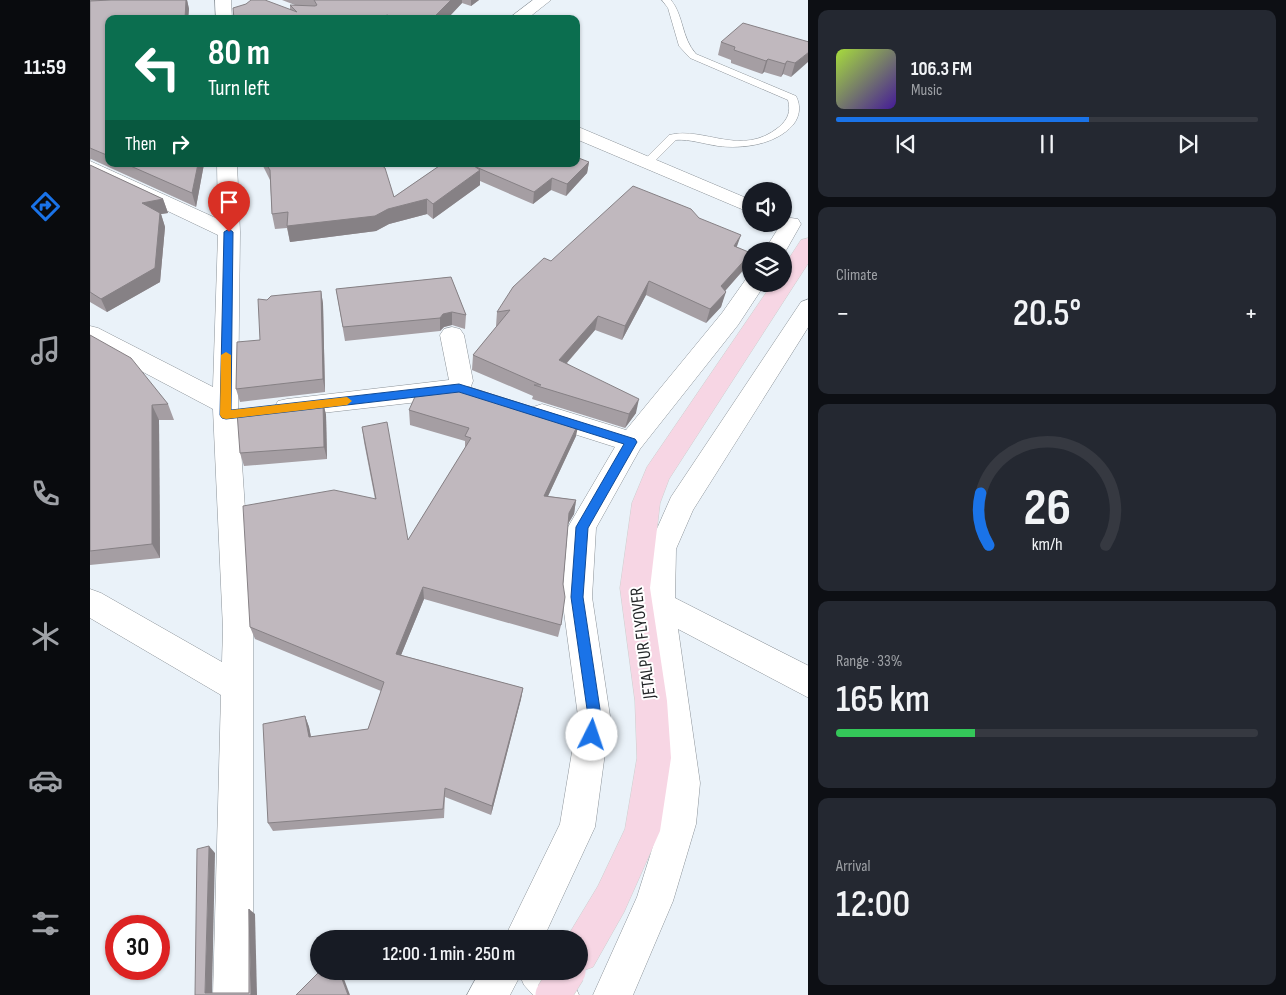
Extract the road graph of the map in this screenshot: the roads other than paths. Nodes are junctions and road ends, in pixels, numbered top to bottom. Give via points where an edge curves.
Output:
1 (223, 0) edge
2 (543, 0) edge
3 (666, 0) edge
4 (224, 15) edge
5 (522, 15) edge
6 (580, 134) edge
7 (648, 163) junction
8 (90, 167) edge
9 (227, 167) edge
10 (742, 203) edge
11 (794, 226) edge
12 (229, 232) junction
13 (782, 242) edge
14 (808, 245) edge
15 (792, 261) edge
16 (760, 292) edge
17 (764, 292) edge
18 (808, 307) edge
19 (90, 334) edge
20 (452, 335) dead end
21 (515, 406) edge
22 (240, 410) junction
23 (631, 442) junction
24 (90, 602) edge
25 (660, 605) junction
26 (808, 683) edge
27 (238, 688) junction
28 (527, 930) edge
29 (588, 938) edge
30 (497, 980) edge
31 (546, 980) edge
32 (562, 980) edge
33 (233, 995) edge
34 (488, 995) edge
35 (553, 995) edge
36 (559, 995) edge
37 (613, 995) edge

1 - 4 street
2 - 5 street
3 - 7 lane via 672,7 687,51 792,98 796,110 792,121 777,135 752,142 722,143 688,136 673,137
6 - 7 street
7 - 10 street
8 - 12 street
9 - 12 street
11 - 13 street
12 - 22 street
14 - 15 main road, JETALPUR FLYOVER
16 - 23 street via 730,319
17 - 29 main road, JETALPUR FLYOVER via 656,475 646,503 635,588 651,701 654,758 642,831 611,899
18 - 25 street via 681,505 662,549
19 - 22 street
20 - 22 street via 461,381 469,391
21 - 23 street
22 - 27 street
23 - 28 street via 582,527 577,597 594,716 577,827
24 - 27 street
25 - 26 street
25 - 37 street via 683,783 678,824 654,901
27 - 33 street
30 - 34 street
31 - 36 street
32 - 35 main road, bridge

